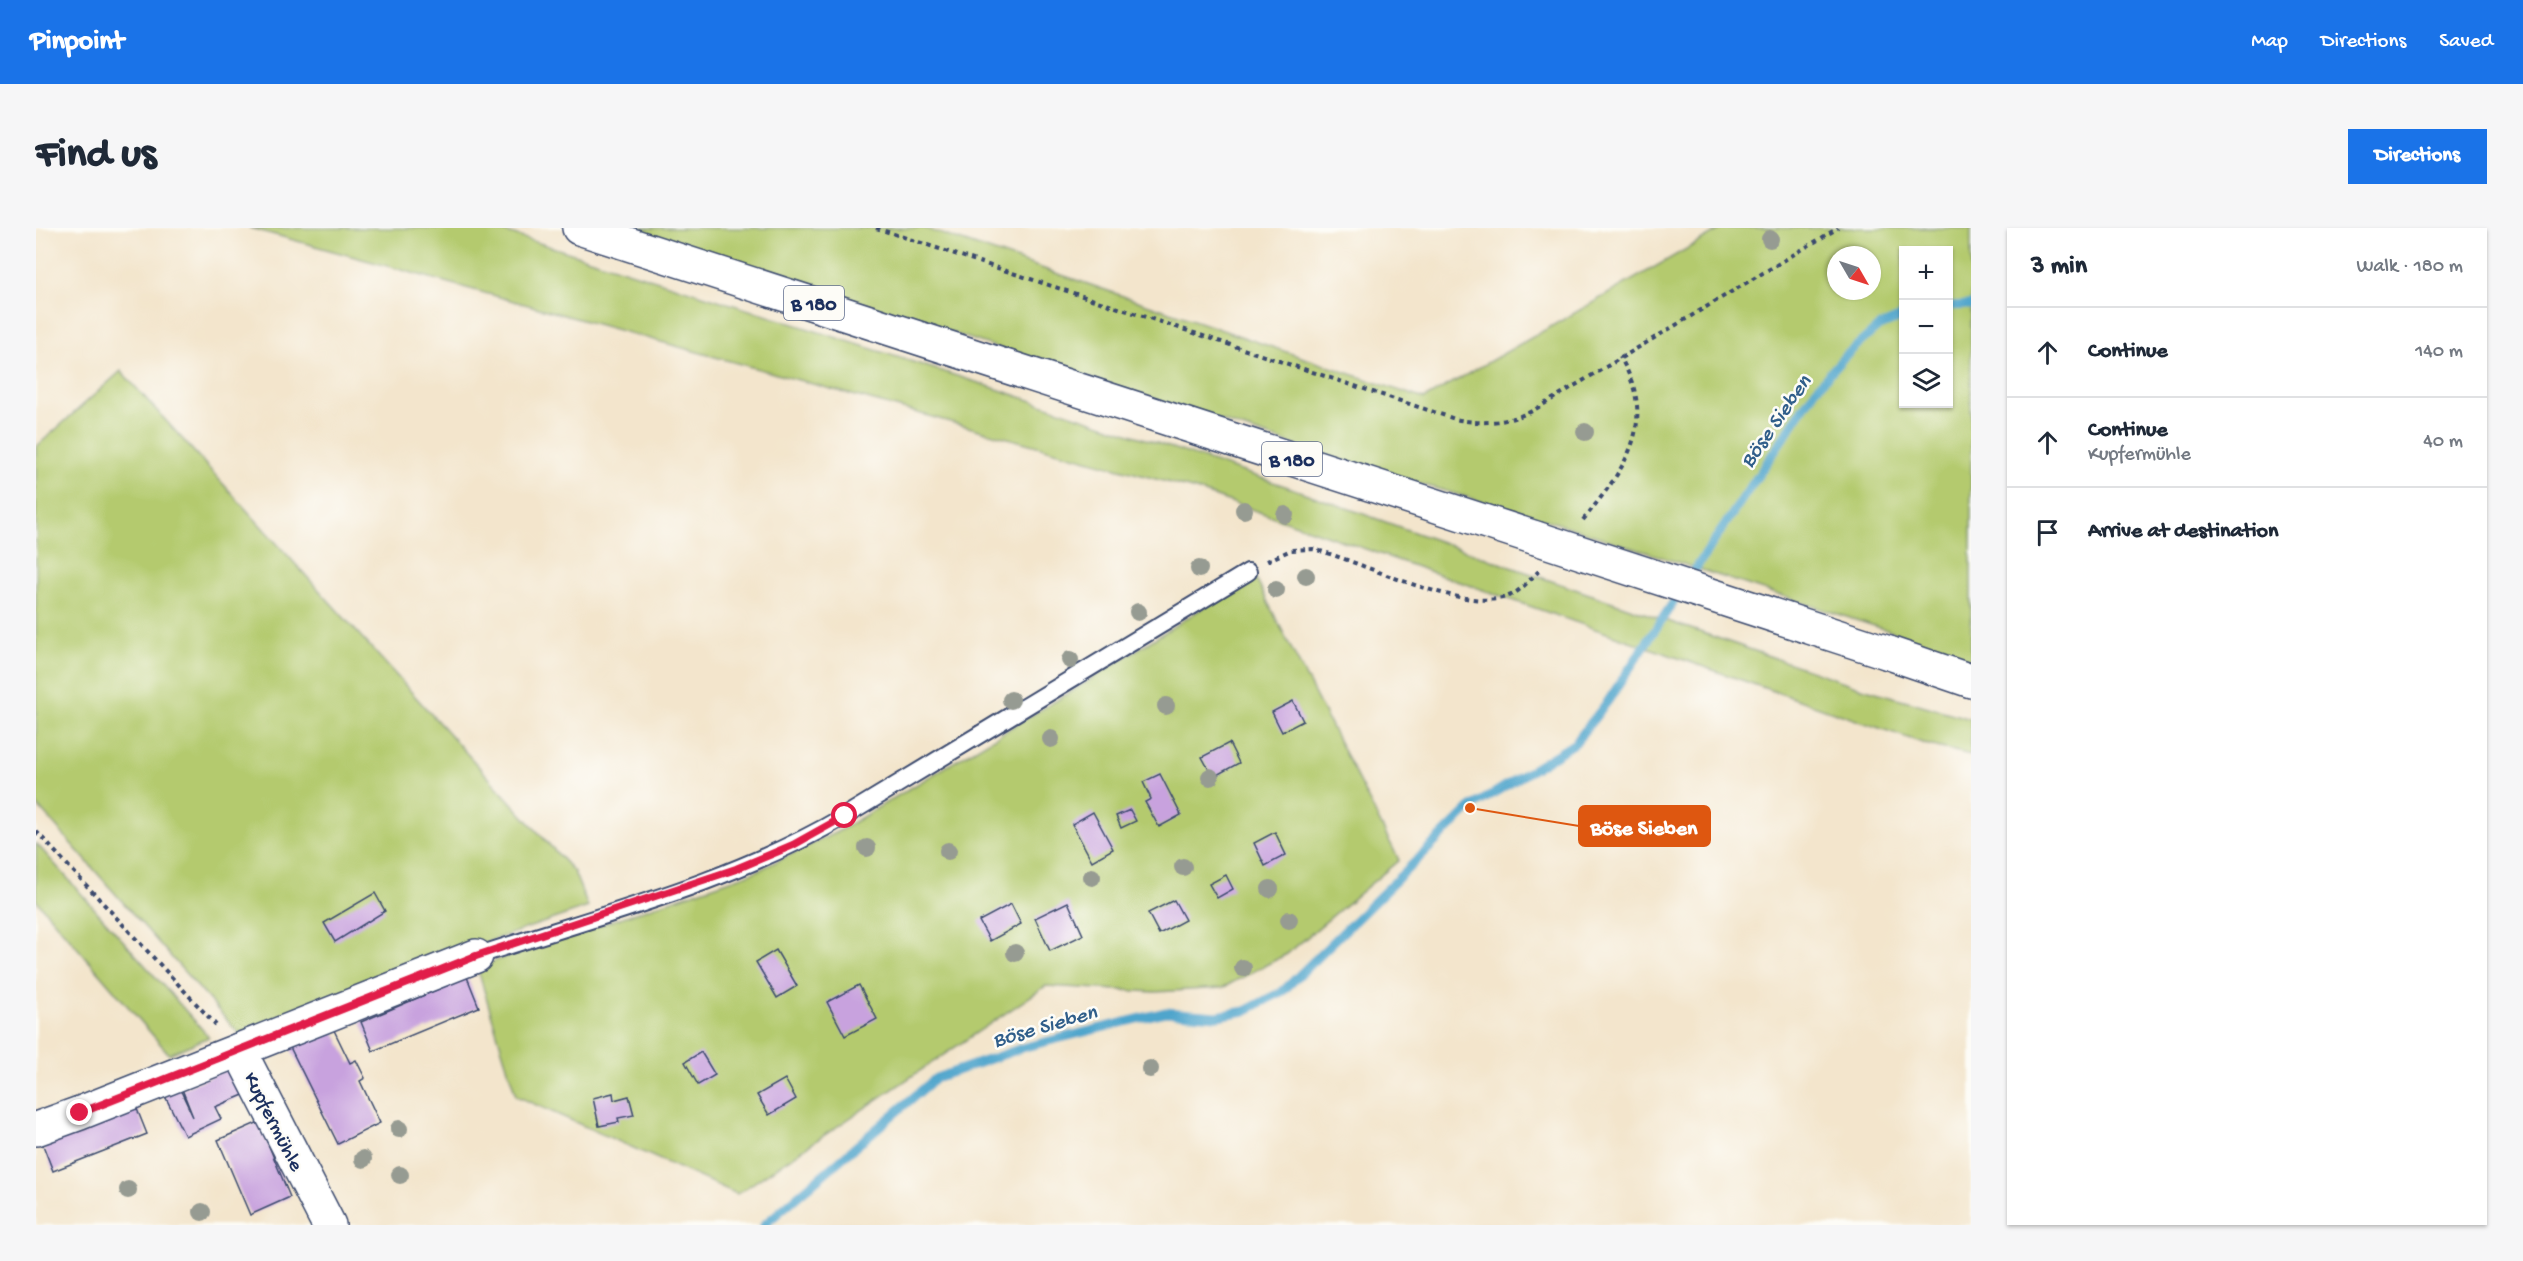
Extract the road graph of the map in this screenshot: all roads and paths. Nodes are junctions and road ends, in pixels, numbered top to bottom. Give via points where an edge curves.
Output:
1 (579, 228) edge
2 (876, 228) edge
3 (1838, 228) edge
4 (1248, 572) dead end
5 (1971, 681) edge
6 (36, 831) edge
7 (476, 956) joint
8 (239, 1050) junction
9 (36, 1129) edge
10 (329, 1225) edge

1 - 5 main road, B 180, bridge
2 - 3 path via 1455,420 1483,422 1528,413
4 - 7 lane via 793,845 700,882
6 - 8 path
7 - 8 main road
8 - 9 main road, Kupfermühle
8 - 10 main road, Kupfermühle

